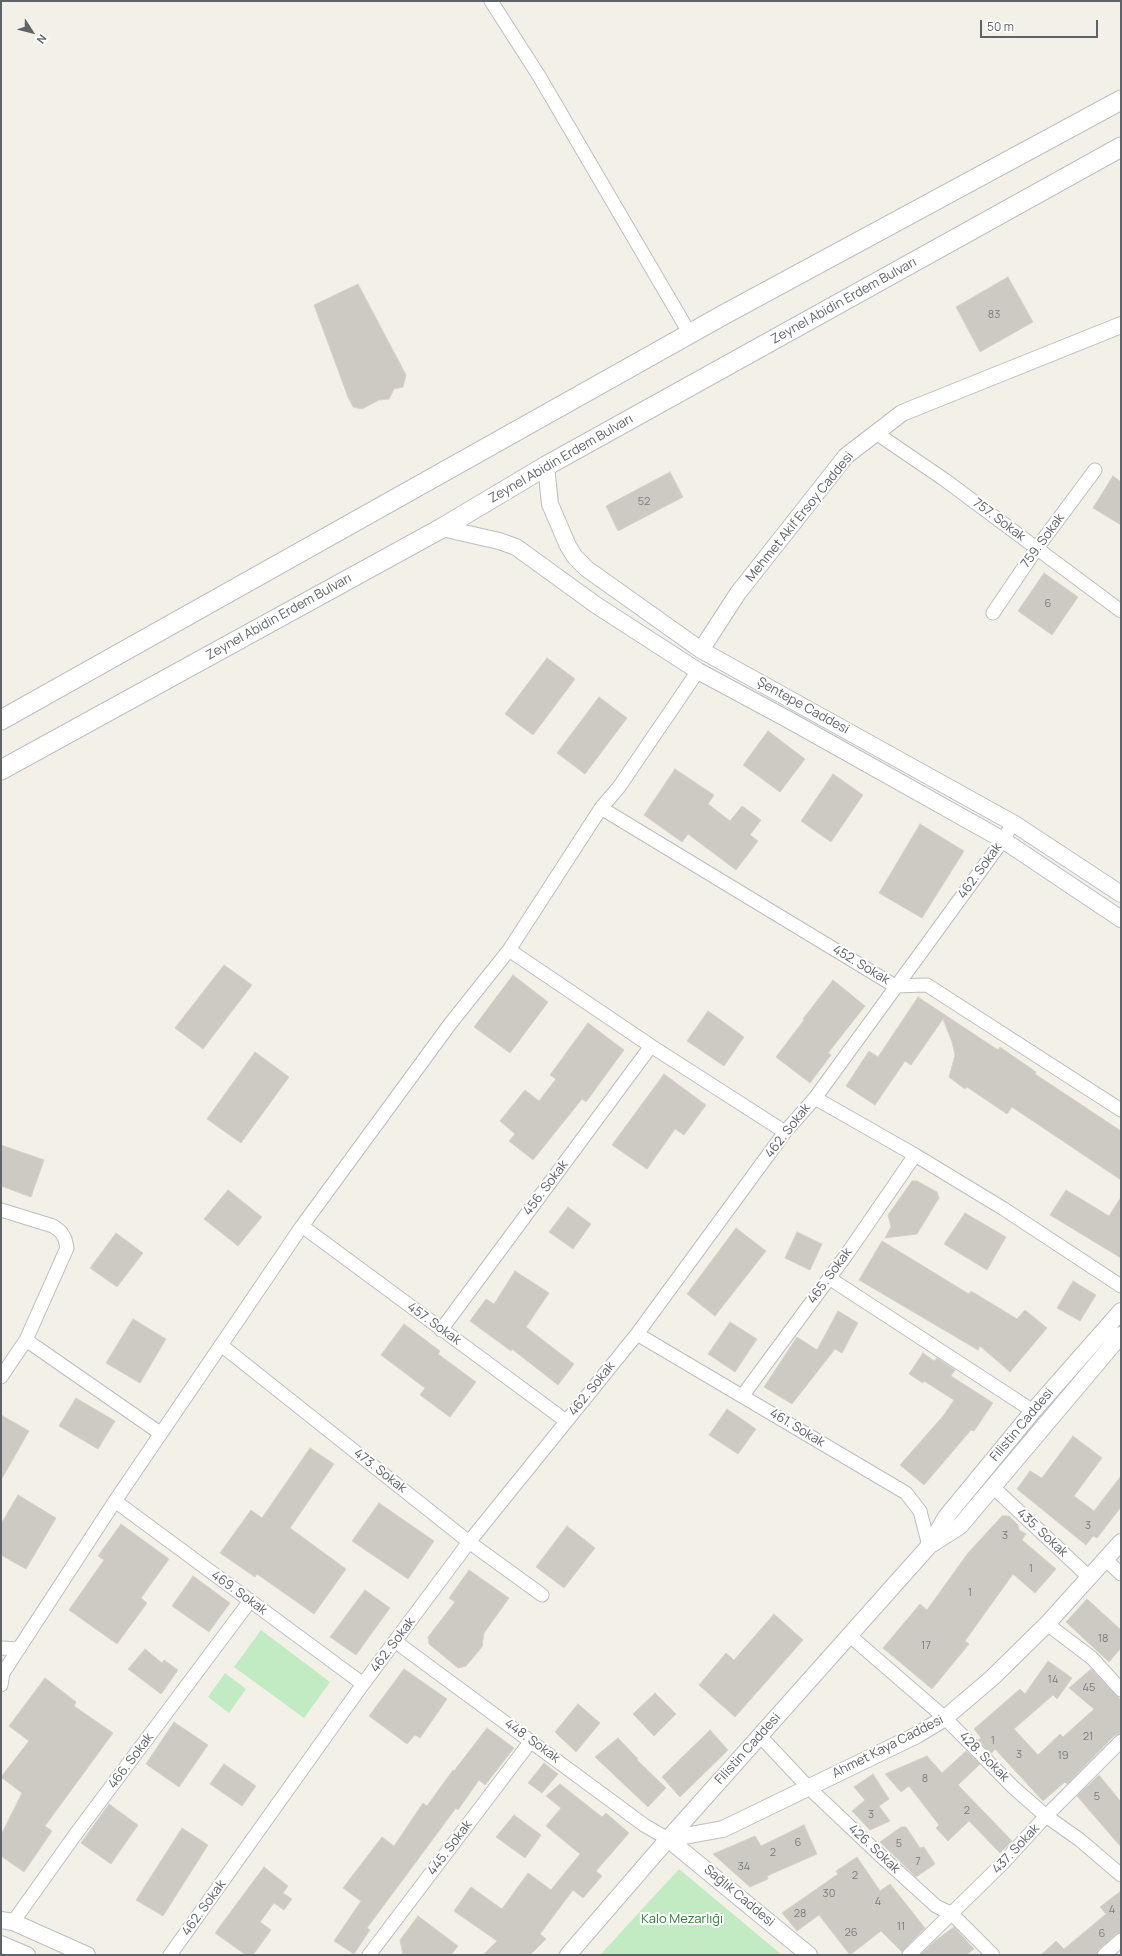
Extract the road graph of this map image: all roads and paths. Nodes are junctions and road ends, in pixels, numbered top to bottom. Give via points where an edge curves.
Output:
1 (491, 1) edge
2 (1121, 100) edge
3 (1121, 147) edge
4 (1121, 326) edge
5 (690, 334) junction
6 (876, 433) junction
7 (546, 466) junction
8 (1095, 470) dead end
9 (442, 528) junction
10 (1037, 548) junction
11 (1121, 610) edge
12 (993, 613) dead end
13 (701, 650) junction
14 (698, 672) junction
15 (1, 720) edge
16 (1, 770) edge
17 (601, 808) junction
18 (1013, 823) junction
19 (1003, 840) junction
20 (1121, 894) edge
21 (1121, 919) edge
22 (509, 950) junction
23 (895, 986) junction
24 (651, 1046) junction
25 (815, 1098) junction
26 (1121, 1110) edge
27 (786, 1132) junction
28 (915, 1155) junction
29 (1, 1210) edge
30 (302, 1226) junction
31 (829, 1278) junction
32 (1121, 1286) edge
33 (1121, 1311) edge
34 (441, 1330) junction
35 (636, 1334) junction
36 (1121, 1335) edge
37 (26, 1340) junction
38 (221, 1345) junction
39 (1, 1377) edge
40 (743, 1395) junction
41 (1033, 1411) junction
42 (566, 1421) junction
43 (160, 1433) junction
44 (993, 1487) junction
45 (115, 1501) junction
46 (469, 1542) junction
47 (1121, 1542) edge
48 (930, 1546) junction
49 (1106, 1560) junction
50 (1121, 1574) edge
51 (1090, 1578) junction
52 (542, 1595) dead end
53 (250, 1600) junction
54 (1047, 1624) junction
55 (849, 1635) junction
56 (396, 1642) junction
57 (1, 1648) edge
58 (19, 1649) junction
59 (363, 1684) junction
60 (1, 1685) edge
61 (1121, 1690) edge
62 (945, 1718) junction
63 (760, 1736) junction
64 (531, 1741) junction
65 (1121, 1741) edge
66 (808, 1787) junction
67 (1046, 1816) junction
68 (668, 1839) junction
69 (1121, 1875) edge
70 (952, 1914) junction
71 (7, 1921) edge
72 (1121, 1940) edge
73 (1, 1944) edge
74 (27, 1955) edge
75 (87, 1955) edge
76 (170, 1955) edge
77 (369, 1955) edge
78 (568, 1955) edge
79 (809, 1955) edge
80 (910, 1955) edge
81 (993, 1955) edge
82 (1104, 1955) edge

1 - 5 street via 539,76
2 - 5 main road
3 - 7 main road, Zeynel Abidin Erdem Bulvarı
4 - 6 street, Mehmet Akif Ersoy Caddesi via 902,413
5 - 15 main road
6 - 10 street, 757. Sokak
6 - 13 street, Mehmet Akif Ersoy Caddesi via 846,456 738,593
7 - 9 main road, Zeynel Abidin Erdem Bulvarı
7 - 13 street, Şentepe Caddesi via 550,504 575,557 587,569
8 - 10 street, 759. Sokak
9 - 14 street via 516,547 596,605
9 - 16 main road, Zeynel Abidin Erdem Bulvarı
10 - 11 street, 757. Sokak
10 - 12 street, 759. Sokak
13 - 18 street, Şentepe Caddesi
14 - 17 street
14 - 19 street
17 - 22 street
17 - 23 street, 452. Sokak
18 - 19 street, 462. Sokak
18 - 20 street, Şentepe Caddesi
19 - 21 street
19 - 23 street, 462. Sokak
22 - 24 street
22 - 30 street via 450,1024
23 - 25 street, 462. Sokak
23 - 26 street, 452. Sokak via 927,985
24 - 27 street
24 - 34 street, 456. Sokak
25 - 27 street, 462. Sokak
25 - 28 street
27 - 35 street, 462. Sokak
28 - 31 street, 465. Sokak
28 - 32 street via 1004,1209
29 - 37 street via 53,1226 65,1239 67,1248
30 - 34 street, 457. Sokak
30 - 38 street
31 - 40 street, 465. Sokak
31 - 41 street
33 - 41 street, Filistin Caddesi
34 - 42 street, 457. Sokak
35 - 40 street, 461. Sokak
35 - 42 street, 462. Sokak
36 - 44 street, Filistin Caddesi
37 - 39 street
37 - 43 street
38 - 43 street
38 - 46 street, 473. Sokak
40 - 48 street, 461. Sokak via 906,1493 920,1511
41 - 48 street, Filistin Caddesi via 946,1517
42 - 46 street, 462. Sokak
43 - 45 street
44 - 48 street, Filistin Caddesi via 960,1526
44 - 51 street, 435. Sokak
45 - 53 street, 469. Sokak
45 - 58 street
46 - 52 street, 473. Sokak
46 - 56 street, 462. Sokak
47 - 49 street, Ahmet Kaya Caddesi
48 - 55 street, Filistin Caddesi
49 - 50 street
49 - 51 street, Ahmet Kaya Caddesi
51 - 54 street, Ahmet Kaya Caddesi
53 - 59 street, 469. Sokak
53 - 71 street, 466. Sokak via 75,1835
54 - 61 street via 1092,1658
54 - 62 street, Ahmet Kaya Caddesi via 992,1678
55 - 62 street, 428. Sokak
55 - 63 street, Filistin Caddesi
56 - 59 street, 462. Sokak
56 - 64 street, 448. Sokak
57 - 58 street
58 - 60 street via 3,1673
59 - 76 street, 462. Sokak
62 - 66 street, Ahmet Kaya Caddesi via 904,1741
62 - 67 street, 428. Sokak via 1014,1788
63 - 66 street, 426. Sokak
63 - 68 street, Filistin Caddesi
64 - 68 street, 448. Sokak via 644,1825
64 - 77 street, 445. Sokak
65 - 67 street, 437. Sokak
66 - 68 street, Ahmet Kaya Caddesi via 723,1829
66 - 70 street, 426. Sokak via 936,1906
67 - 69 street, 428. Sokak via 1080,1840
67 - 70 street, 437. Sokak
68 - 78 street, Filistin Caddesi
68 - 79 street, Sağlık Caddesi
70 - 80 street, 437. Sokak
70 - 81 street, 426. Sokak
71 - 75 street
72 - 82 street
73 - 74 street

